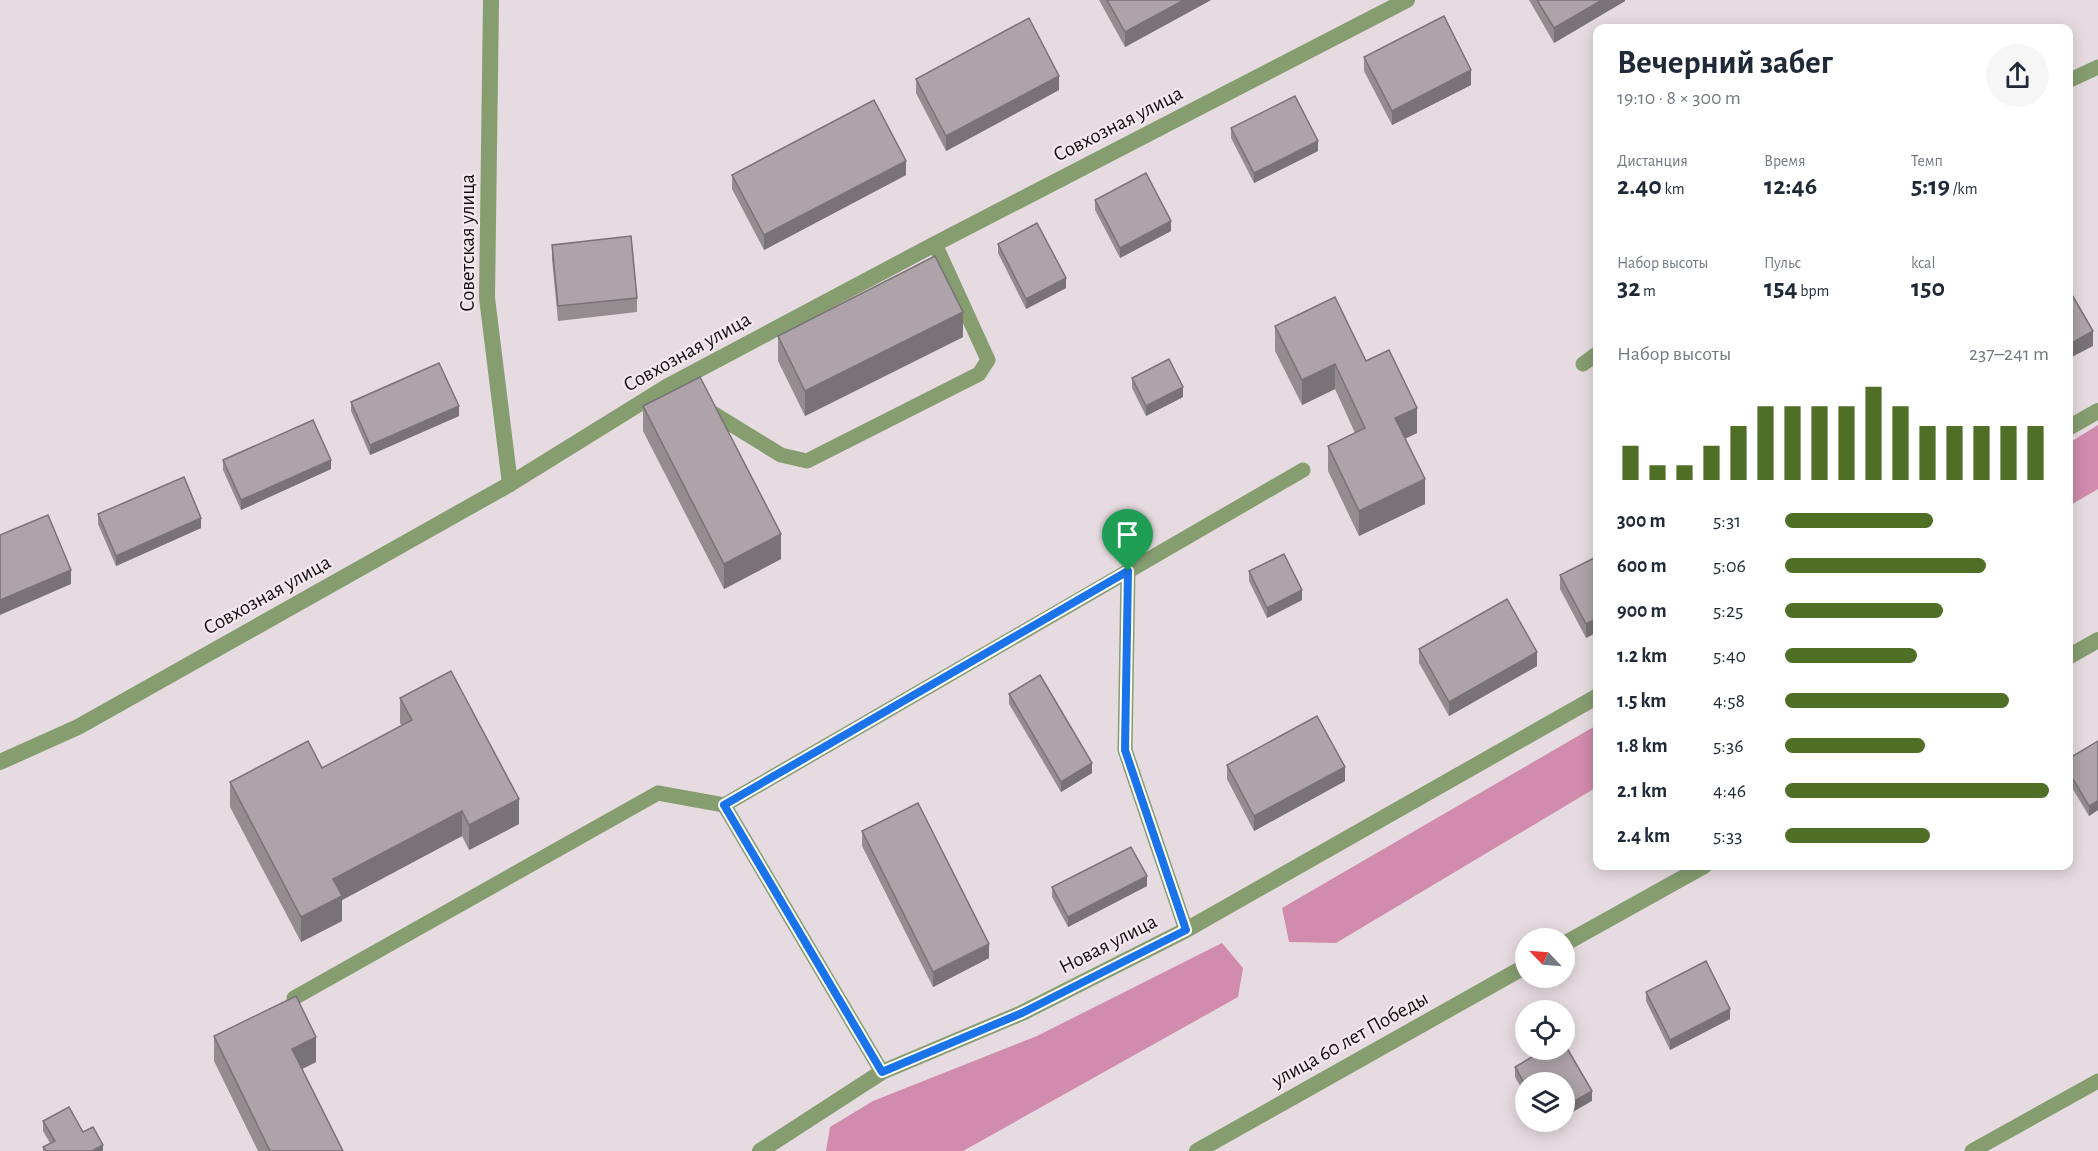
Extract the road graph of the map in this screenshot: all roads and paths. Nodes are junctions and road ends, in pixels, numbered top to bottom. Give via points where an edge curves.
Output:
1 (491, 0) edge
2 (1407, 0) edge
3 (2098, 67) edge
4 (2073, 79) edge
5 (935, 244) junction
6 (1593, 357) edge
7 (1583, 364) dead end
8 (668, 386) junction
9 (2098, 411) edge
10 (2073, 425) edge
11 (1303, 470) dead end
12 (510, 484) junction
13 (1128, 571) junction
14 (2098, 640) edge
15 (2073, 654) edge
16 (1593, 699) edge
17 (0, 762) edge
18 (724, 805) junction
19 (1697, 870) edge
20 (1186, 930) junction
21 (1575, 938) edge
22 (1515, 972) edge
23 (294, 998) edge
24 (882, 1072) junction
25 (2098, 1080) edge
26 (760, 1151) edge
27 (1197, 1151) edge
28 (1972, 1151) edge

1 - 12 street, Советская улица via 487,298
2 - 5 street, Совхозная улица
3 - 4 lane
5 - 8 street, Совхозная улица
5 - 8 lane via 988,360 979,374 807,461 782,454
6 - 7 lane
8 - 12 street, Совхозная улица
9 - 10 street
11 - 13 lane
12 - 17 street, Совхозная улица via 78,727
13 - 18 lane
13 - 20 lane via 1125,750
14 - 15 street
16 - 20 street, Новая улица
18 - 23 lane via 658,793
18 - 24 lane
19 - 21 street
20 - 24 street, Новая улица via 1022,1013
22 - 27 street, улица 60 лет Победы
24 - 26 street, Новая улица
25 - 28 lane

